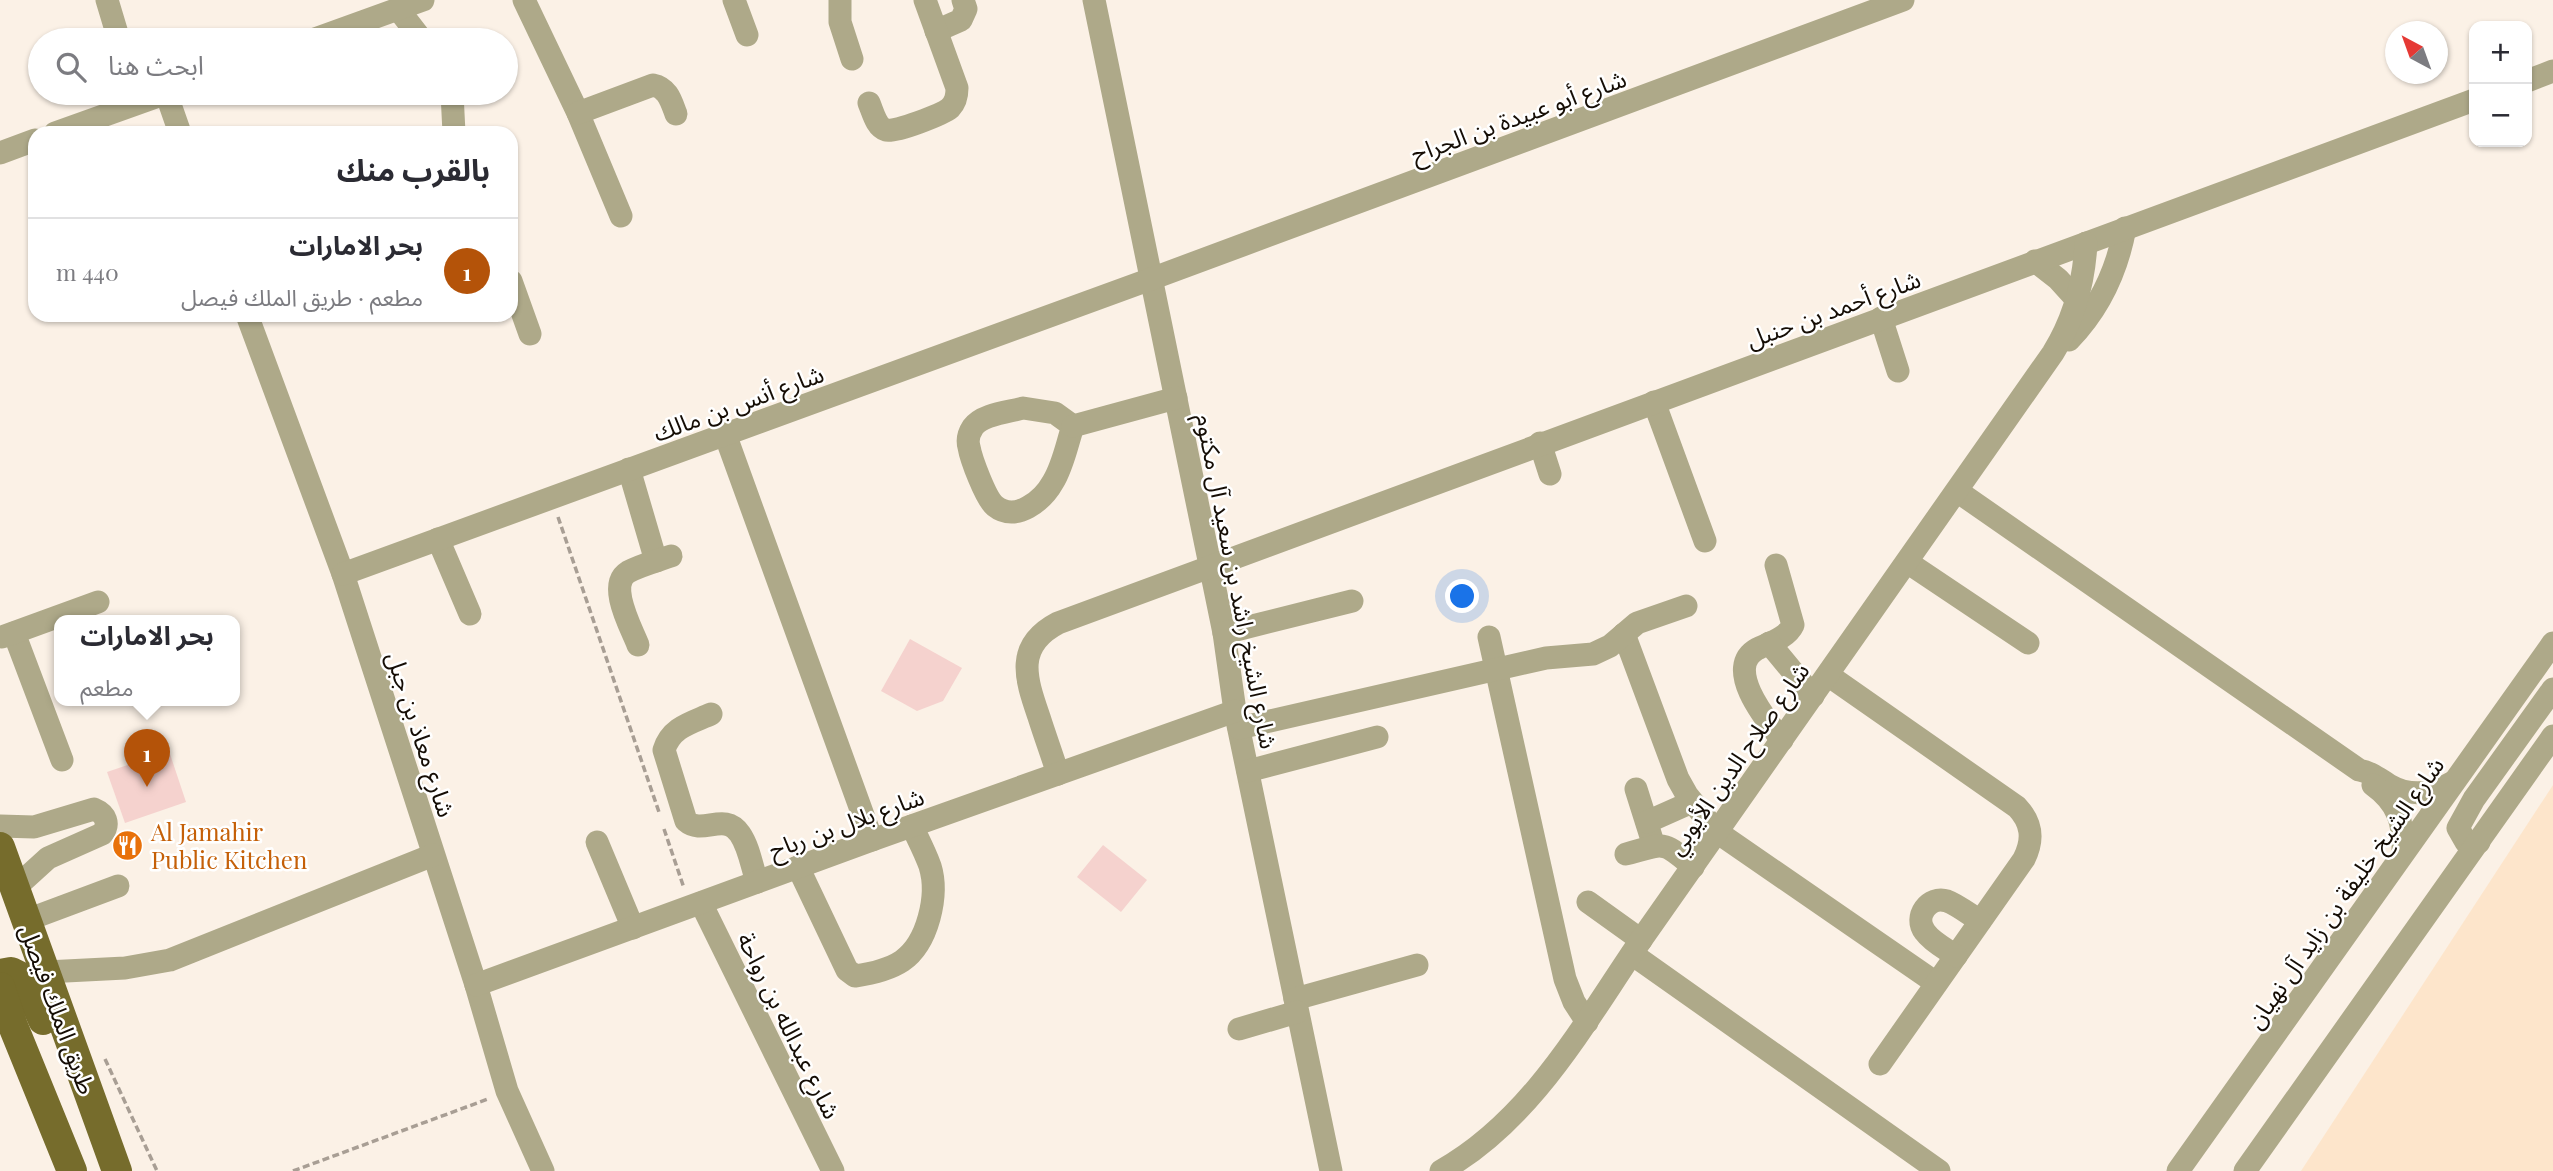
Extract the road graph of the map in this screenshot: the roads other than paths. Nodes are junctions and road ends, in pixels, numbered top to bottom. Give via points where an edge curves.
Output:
1 (107, 0) edge
2 (423, 0) edge
3 (524, 0) edge
4 (734, 0) edge
5 (840, 0) edge
6 (963, 0) edge
7 (1094, 0) edge
8 (1903, 0) edge
9 (927, 1) edge
10 (398, 9) junction
11 (116, 28) edge
12 (345, 28) edge
13 (413, 28) edge
14 (936, 31) junction
15 (747, 35) dead end
16 (852, 59) dead end
17 (2553, 71) edge
18 (2532, 79) edge
19 (2469, 102) edge
20 (869, 103) dead end
21 (121, 105) edge
22 (170, 105) edge
23 (453, 105) edge
24 (578, 113) junction
25 (676, 114) dead end
26 (71, 126) edge
27 (178, 126) edge
28 (454, 126) edge
29 (28, 143) edge
30 (0, 153) edge
31 (621, 216) dead end
32 (2125, 228) junction
33 (2086, 243) junction
34 (2035, 261) junction
35 (1151, 279) junction
36 (2078, 300) junction
37 (518, 301) edge
38 (1881, 318) junction
39 (250, 322) edge
40 (530, 334) dead end
41 (2053, 353) junction
42 (1898, 370) dead end
43 (1176, 398) junction
44 (1654, 402) junction
45 (1073, 426) junction
46 (725, 434) junction
47 (1540, 443) junction
48 (629, 469) junction
49 (1550, 474) dead end
50 (1957, 491) junction
51 (438, 539) junction
52 (1705, 541) dead end
53 (1907, 562) junction
54 (1210, 565) junction
55 (1776, 565) dead end
56 (343, 574) junction
57 (1352, 601) dead end
58 (98, 602) dead end
59 (1686, 606) dead end
60 (470, 614) dead end
61 (62, 615) edge
62 (54, 618) edge
63 (1224, 633) junction
64 (1624, 634) junction
65 (7, 635) edge
66 (1489, 637) dead end
67 (1769, 643) junction
68 (2028, 643) dead end
69 (2553, 643) edge
70 (638, 645) dead end
71 (1496, 671) junction
72 (1828, 675) junction
73 (2553, 689) edge
74 (1813, 696) junction
75 (712, 714) dead end
76 (1237, 720) junction
77 (2553, 736) edge
78 (1377, 737) dead end
79 (1782, 740) junction
80 (62, 760) dead end
81 (2359, 770) junction
82 (1248, 771) junction
83 (1058, 774) junction
84 (2453, 782) junction
85 (1636, 789) dead end
86 (1692, 802) junction
87 (1647, 822) junction
88 (0, 825) edge
89 (912, 826) junction
90 (1717, 832) junction
91 (872, 840) junction
92 (597, 842) dead end
93 (2479, 842) junction
94 (1654, 846) junction
95 (0, 847) edge
96 (2403, 852) junction
97 (1626, 854) dead end
98 (433, 855) junction
99 (798, 867) junction
100 (1693, 867) junction
101 (757, 882) junction
102 (118, 886) dead end
103 (15, 888) junction
104 (1588, 902) dead end
105 (696, 904) junction
106 (27, 920) junction
107 (1980, 921) junction
108 (633, 928) junction
109 (1637, 947) junction
110 (1956, 956) junction
111 (1417, 965) dead end
112 (46, 972) junction
113 (0, 974) edge
114 (1936, 984) junction
115 (476, 985) junction
116 (0, 987) edge
117 (1296, 1006) junction
118 (1587, 1022) junction
119 (6, 1025) edge
120 (1239, 1029) dead end
121 (1880, 1064) dead end
122 (72, 1171) edge
123 (100, 1171) edge
124 (117, 1171) edge
125 (543, 1171) edge
126 (833, 1171) edge
127 (1331, 1171) edge
128 (1441, 1171) edge
129 (1939, 1171) edge
130 (2178, 1171) edge
131 (2245, 1171) edge

1 - 11 street
2 - 10 street
3 - 24 street
4 - 15 street
5 - 16 street
6 - 14 street via 967,9 961,20
7 - 35 street, شارع الشيخ راشد بن سعيد آل مكتوم
8 - 35 street, شارع أبو عبيدة بن الجراح
9 - 14 street
10 - 12 street
10 - 13 street
14 - 20 street via 957,88 951,106 888,131 880,126
17 - 18 street
19 - 32 street, شارع أحمد بن حنبل
21 - 26 street
22 - 27 street
23 - 28 street
24 - 25 street via 653,85 667,93
24 - 31 street
29 - 30 street
32 - 33 street, شارع أحمد بن حنبل
32 - 41 street, شارع صلاح الدين الأيوبي via 2118,260 2101,298 2077,331
33 - 34 street, شارع أحمد بن حنبل
33 - 36 street, شارع صلاح الدين الأيوبي
34 - 36 street
34 - 38 street, شارع أحمد بن حنبل
35 - 43 street, شارع الشيخ راشد بن سعيد آل مكتوم
35 - 46 street, شارع أنس بن مالك
36 - 41 street, شارع صلاح الدين الأيوبي
37 - 40 street
38 - 42 street
38 - 44 street, شارع أحمد بن حنبل
39 - 56 street, شارع معاذ بن جبل
41 - 50 street, شارع صلاح الدين الأيوبي
43 - 45 street
43 - 54 street, شارع الشيخ راشد بن سعيد آل مكتوم
44 - 47 street, شارع أحمد بن حنبل
44 - 52 street
45 - 45 street via 1055,413 1023,408 975,425 968,446 997,508 1019,511 1045,494 1055,480
46 - 48 street, شارع أنس بن مالك
46 - 91 street
47 - 49 street
47 - 54 street, شارع أحمد بن حنبل
48 - 51 street, شارع أنس بن مالك
48 - 70 street via 663,558 620,580 618,592
50 - 53 street, شارع صلاح الدين الأيوبي
50 - 81 street
51 - 56 street, شارع أنس بن مالك
51 - 60 street
53 - 68 street
53 - 72 street, شارع صلاح الدين الأيوبي
54 - 63 street, شارع الشيخ راشد بن سعيد آل مكتوم
54 - 83 street, شارع أحمد بن حنبل via 1058,623 1037,639 1028,656 1027,682
55 - 67 street via 1793,625
56 - 98 street, شارع معاذ بن جبل
57 - 63 street
58 - 61 street
59 - 64 street, شارع بلال بن رباح via 1637,623
62 - 65 street
63 - 76 street, شارع الشيخ راشد بن سعيد آل مكتوم
64 - 71 street, شارع بلال بن رباح via 1593,654 1546,658
64 - 86 street via 1674,771
65 - 80 street
66 - 71 street
67 - 74 street
67 - 79 street via 1748,656 1743,672
69 - 84 street, شارع الشيخ خليفة بن زايد آل نهيان
71 - 76 street, شارع بلال بن رباح
71 - 118 street via 1565,979
72 - 74 street, شارع صلاح الدين الأيوبي
72 - 107 street via 2024,814 2031,831 2029,850
73 - 93 street via 2466,811 2458,828 2466,842
74 - 79 street, شارع صلاح الدين الأيوبي
75 - 101 street via 679,727 667,738 664,750 686,821 700,828 724,822 734,827 742,836
76 - 82 street, شارع الشيخ راشد بن سعيد آل مكتوم
76 - 83 street, شارع بلال بن رباح
77 - 93 street
78 - 82 street
79 - 90 street, شارع صلاح الدين الأيوبي
81 - 84 street via 2409,792 2432,792
81 - 96 street via 2397,809
82 - 117 street, شارع الشيخ راشد بن سعيد آل مكتوم
83 - 89 street, شارع بلال بن رباح
84 - 96 street, شارع الشيخ خليفة بن زايد آل نهيان
85 - 87 street
86 - 87 street
86 - 90 street
87 - 94 street
88 - 103 street via 34,827 94,809 106,820 102,834 48,858
89 - 91 street, شارع بلال بن رباح
89 - 99 street via 930,868 933,901 913,949 901,962 866,975 855,976 847,970
90 - 100 street, شارع صلاح الدين الأيوبي
90 - 114 street
91 - 99 street, شارع بلال بن رباح
92 - 108 street
93 - 131 street
94 - 97 street
94 - 100 street via 1671,848
95 - 103 main road, طريق الملك فيصل
96 - 130 street, شارع الشيخ خليفة بن زايد آل نهيان
98 - 112 street via 170,960 125,968
98 - 115 street, شارع معاذ بن جبل
99 - 101 street, شارع بلال بن رباح
100 - 109 street, شارع صلاح الدين الأيوبي
101 - 105 street, شارع بلال بن رباح
102 - 106 street
103 - 106 main road, طريق الملك فيصل
104 - 109 street
105 - 108 street, شارع بلال بن رباح
105 - 126 street, شارع عبدالله بن رواحة
106 - 112 main road, طريق الملك فيصل
107 - 110 street
107 - 110 street via 1948,901 1935,901 1924,908 1920,921 1925,933
108 - 115 street, شارع بلال بن رباح
109 - 118 street, شارع صلاح الدين الأيوبي
109 - 129 street
110 - 114 street
111 - 117 street
112 - 124 main road, طريق الملك فيصل
113 - 123 main road via 12,972 29,985
114 - 121 street
115 - 125 street, شارع معاذ بن جبل via 508,1091
116 - 119 main road, طريق الملك فيصل
117 - 120 street
117 - 127 street, شارع الشيخ راشد بن سعيد آل مكتوم
118 - 128 street, شارع صلاح الدين الأيوبي via 1517,1111 1470,1153
119 - 122 main road, طريق الملك فيصل

